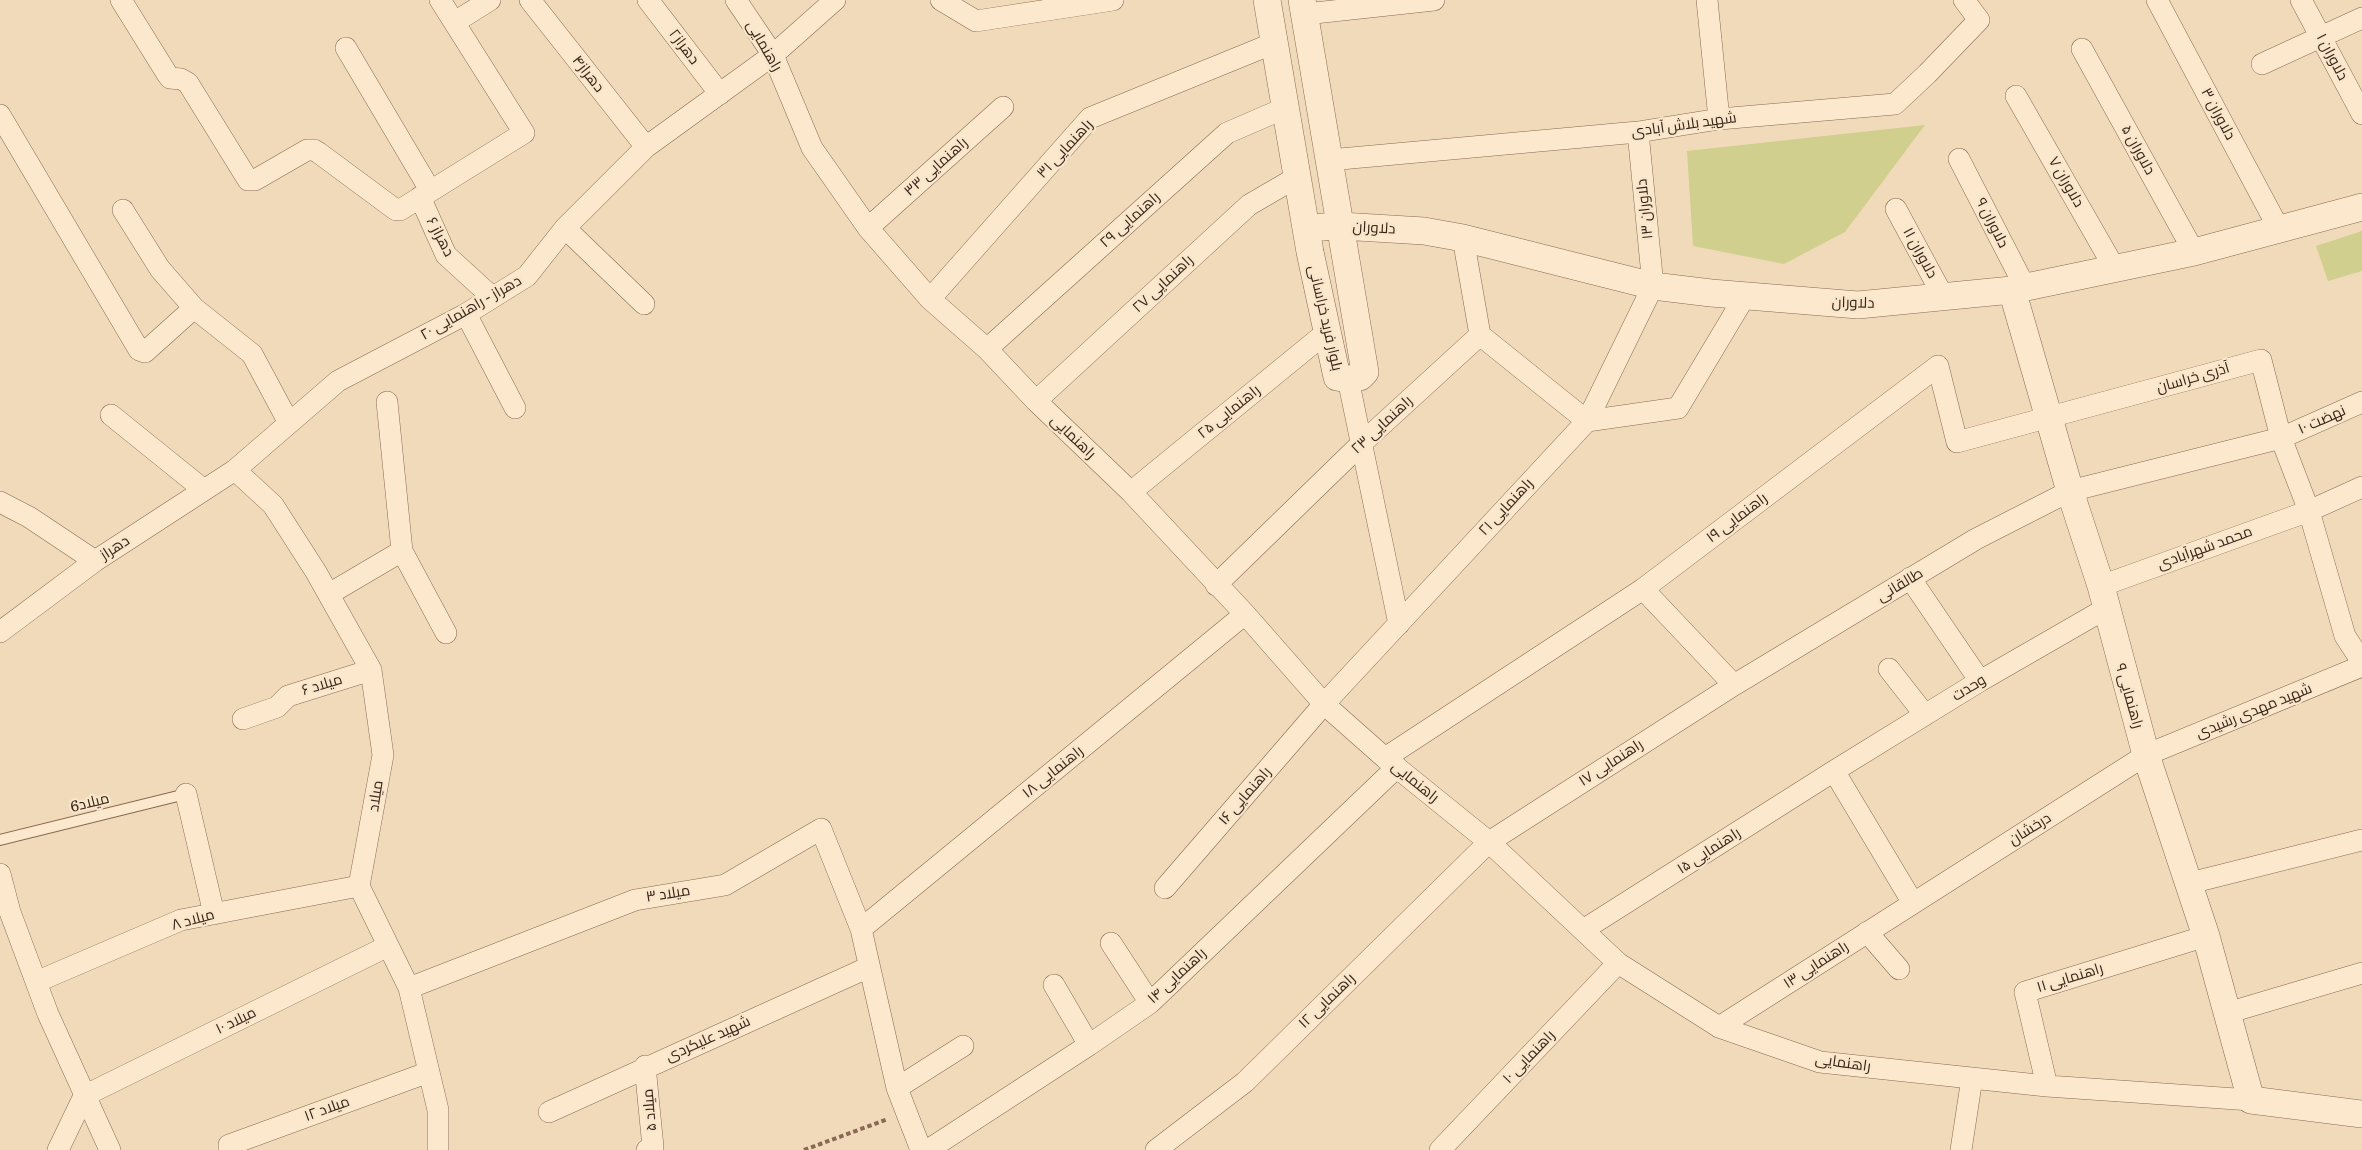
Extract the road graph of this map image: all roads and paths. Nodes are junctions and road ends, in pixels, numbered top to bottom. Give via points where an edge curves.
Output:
1 (121, 0) edge
2 (440, 0) edge
3 (490, 0) edge
4 (530, 0) edge
5 (648, 0) edge
6 (736, 0) edge
7 (835, 0) edge
8 (941, 0) edge
9 (1113, 0) edge
10 (1267, 0) edge
11 (1434, 0) edge
12 (1707, 0) edge
13 (1965, 0) edge
14 (2157, 0) edge
15 (2301, 0) edge
16 (1304, 7) edge
17 (2362, 18) edge
18 (455, 22) junction
19 (2321, 37) junction
20 (1274, 44) junction
21 (346, 48) dead end
22 (2082, 49) dead end
23 (773, 55) junction
24 (2262, 64) dead end
25 (720, 94) junction
26 (2016, 96) dead end
27 (1003, 107) dead end
28 (1286, 108) junction
29 (2362, 114) edge
30 (0, 115) edge
31 (1719, 119) junction
32 (1638, 132) junction
33 (646, 147) junction
34 (1959, 159) dead end
35 (1329, 160) junction
36 (1297, 177) junction
37 (425, 193) junction
38 (2362, 207) edge
39 (1896, 209) dead end
40 (123, 210) dead end
41 (1341, 226) junction
42 (565, 228) junction
43 (868, 228) junction
44 (1306, 228) junction
45 (2279, 229) junction
46 (1463, 238) junction
47 (2194, 252) junction
48 (2115, 269) junction
49 (1653, 286) junction
50 (2018, 289) junction
51 (1745, 296) junction
52 (492, 297) junction
53 (1944, 298) junction
54 (930, 299) junction
55 (644, 304) dead end
56 (194, 308) junction
57 (466, 314) junction
58 (1328, 331) junction
59 (1480, 335) junction
60 (987, 349) junction
61 (1348, 379) junction
62 (1036, 401) junction
63 (387, 402) dead end
64 (2362, 402) edge
65 (515, 408) dead end
66 (111, 415) dead end
67 (2048, 419) junction
68 (1587, 421) junction
69 (289, 423) junction
70 (2281, 438) junction
71 (1362, 443) junction
72 (235, 470) junction
73 (2362, 487) edge
74 (204, 490) junction
75 (2070, 491) junction
76 (1131, 492) junction
77 (0, 502) edge
78 (2309, 511) junction
79 (402, 551) junction
80 (95, 561) junction
81 (1910, 578) junction
82 (1216, 585) junction
83 (1643, 589) junction
84 (329, 594) junction
85 (2103, 598) junction
86 (1245, 614) junction
87 (1400, 624) junction
88 (0, 632) edge
89 (446, 633) dead end
90 (2362, 664) edge
91 (1889, 669) dead end
92 (371, 670) junction
93 (1980, 681) junction
94 (1734, 685) junction
95 (1324, 704) junction
96 (1925, 715) junction
97 (243, 719) dead end
98 (2146, 755) junction
99 (1391, 762) junction
100 (1834, 771) junction
101 (186, 794) joint
102 (0, 840) edge
103 (2362, 840) edge
104 (1489, 842) junction
105 (0, 874) edge
106 (2190, 883) junction
107 (359, 886) junction
108 (1165, 888) dead end
109 (1913, 903) junction
110 (214, 914) junction
111 (861, 930) junction
112 (1583, 930) junction
113 (1867, 932) junction
114 (2206, 936) junction
115 (1111, 942) dead end
116 (388, 946) junction
117 (1618, 963) junction
118 (869, 968) junction
119 (1899, 969) dead end
120 (2362, 973) edge
121 (36, 982) junction
122 (1054, 985) dead end
123 (409, 988) junction
124 (1150, 1003) junction
125 (2227, 1012) junction
126 (1719, 1027) junction
127 (1089, 1045) junction
128 (963, 1046) dead end
129 (645, 1066) junction
130 (429, 1072) junction
131 (1972, 1078) junction
132 (2047, 1086) junction
133 (897, 1088) junction
134 (84, 1095) junction
135 (2251, 1100) junction
136 (549, 1112) dead end
137 (905, 1112) junction
138 (2362, 1114) edge
139 (58, 1150) edge
140 (110, 1150) edge
141 (229, 1150) edge
142 (438, 1150) edge
143 (647, 1150) edge
144 (804, 1150) edge
145 (921, 1150) edge
146 (928, 1150) edge
147 (1156, 1150) edge
148 (1440, 1150) edge
149 (1961, 1150) edge

1 - 37 street via 170,78 188,83 248,180 314,150 396,210
2 - 18 street
3 - 18 street
4 - 33 street, دهراز۴
5 - 25 street, دهراز۲
6 - 23 street, راهنمایی
7 - 23 street, دهراز - راهنمایی ۲۰
8 - 9 street via 976,21
10 - 20 street, بلوار فرید خراسانی
11 - 16 street
12 - 31 street
13 - 31 street, شهید بلاش آبادی via 1979,20 1895,104
14 - 45 street, دلاوران ۳
15 - 19 street, دلاوران ۱
16 - 35 street, بلوار فرید خراسانی
17 - 19 street
18 - 37 street via 524,133
19 - 24 street
19 - 29 street, دلاوران ۱
20 - 28 street, بلوار فرید خراسانی
20 - 54 street, راهنمایی ۳۱ via 1090,118
21 - 37 street, دهراز ۶
22 - 47 street, دلاوران ۵
23 - 25 street, دهراز - راهنمایی ۲۰
23 - 43 street, راهنمایی via 812,148
25 - 33 street, دهراز - راهنمایی ۲۰
26 - 48 street, دلاوران ۷
27 - 43 street, راهنمایی ۳۳
28 - 36 street, بلوار فرید خراسانی
28 - 60 street, راهنمایی ۲۹ via 1227,133
30 - 56 street via 139,350 145,352
31 - 32 street, شهید بلاش آبادی
32 - 35 street, شهید بلاش آبادی
32 - 49 street, دلاوران ۱۳
33 - 42 street, دهراز - راهنمایی ۲۰
34 - 50 street, دلاوران ۹
35 - 41 street, بلوار فرید خراسانی
36 - 44 street, بلوار فرید خراسانی
36 - 62 street, راهنمایی ۲۷ via 1249,206
37 - 52 street, دهراز ۶ via 446,255
38 - 45 street, دلاوران
39 - 53 street, دلاوران ۱۱
40 - 56 street via 160,269
41 - 44 street, دلاوران
41 - 46 street, دلاوران via 1424,231
41 - 61 street, بلوار فرید خراسانی via 1365,372
42 - 52 street, دهراز - راهنمایی ۲۰ via 527,276
42 - 55 street
43 - 54 street, راهنمایی
44 - 58 street, بلوار فرید خراسانی
45 - 47 street, دلاوران
46 - 49 street, دلاوران
46 - 59 street
47 - 48 street, دلاوران
48 - 50 street, دلاوران
49 - 51 street, دلاوران
49 - 68 street, راهنمایی ۲۱
50 - 53 street, دلاوران
50 - 67 street, راهنمایی ۹
51 - 53 street, دلاوران via 1858,305
51 - 68 street via 1678,408
52 - 57 street, دهراز - راهنمایی ۲۰
54 - 60 street, راهنمایی
56 - 69 street via 252,354
57 - 65 street
57 - 69 street, دهراز - راهنمایی ۲۰ via 338,381
58 - 61 street, بلوار فرید خراسانی via 1336,377
58 - 76 street, راهنمایی ۲۵
59 - 68 street
59 - 71 street, راهنمایی ۲۳
60 - 62 street, راهنمایی
61 - 71 street
62 - 76 street, راهنمایی
63 - 79 street
64 - 70 street, نهضت ۱۰
66 - 74 street
67 - 70 street, آذری خراسان via 2261,360
67 - 75 street, راهنمایی ۹
67 - 83 street, راهنمایی ۱۹ via 1957,442 1938,366
68 - 87 street, راهنمایی ۲۱
69 - 72 street, دهراز - راهنمایی ۲۰
70 - 75 street, نهضت ۱۰
70 - 78 street
71 - 82 street, راهنمایی ۲۳
71 - 87 street
72 - 74 street, دهراز
72 - 84 street, میلاد via 273,505
73 - 78 street, محمد شهرآبادی
74 - 80 street, دهراز
75 - 81 street, طالقانی
75 - 85 street, راهنمایی ۹
76 - 82 street, راهنمایی
77 - 80 street
78 - 85 street, محمد شهرآبادی
78 - 90 street via 2345,636
79 - 84 street
79 - 89 street
80 - 88 street, دهراز
81 - 93 street
81 - 94 street, طالقانی
82 - 86 street, راهنمایی
83 - 94 street
83 - 99 street, راهنمایی ۱۹
84 - 92 street, میلاد
85 - 93 street, وحدت
85 - 98 street, راهنمایی ۹
86 - 95 street, راهنمایی
86 - 111 street, راهنمایی ۱۸
87 - 95 street, راهنمایی ۲۱
90 - 98 street, شهید مهدی رشیدی
91 - 96 street
92 - 97 street, میلاد ۶ via 288,696 277,707
92 - 107 street, میلاد via 383,755
93 - 96 street, وحدت
94 - 104 street, راهنمایی ۱۷
95 - 99 street, راهنمایی
95 - 108 street, راهنمایی ۱۶
96 - 100 street, وحدت
98 - 106 street, راهنمایی ۹
98 - 109 street, درخشان
99 - 104 street, راهنمایی
99 - 124 street, راهنمایی ۱۴
100 - 109 street
100 - 112 street, راهنمایی ۱۵
101 - 102 lane, میلاد6
101 - 110 street
103 - 106 street
104 - 112 street, راهنمایی
104 - 147 street, راهنمایی ۱۲ via 1245,1082
105 - 121 street
106 - 114 street, راهنمایی ۹
107 - 110 street, میلاد ۸
107 - 116 street
109 - 113 street, راهنمایی ۱۳
110 - 121 street, میلاد ۸ via 182,921
111 - 118 street
111 - 123 street, میلاد ۳ via 821,829 725,885 635,900
112 - 117 street, راهنمایی
113 - 119 street
113 - 126 street, راهنمایی ۱۳
114 - 125 street, راهنمایی ۹
114 - 132 street, راهنمایی ۱۱ via 2025,992
115 - 124 street
116 - 123 street
116 - 134 street, میلاد ۱۰
117 - 126 street, راهنمایی
117 - 148 street, راهنمایی ۱۰
118 - 129 street, شهید علیکردی
118 - 133 street
120 - 125 street
121 - 134 street
122 - 127 street
123 - 130 street
124 - 127 street, راهنمایی ۱۴
125 - 135 street, راهنمایی ۹
126 - 131 street, راهنمایی via 1820,1062
127 - 146 street, راهنمایی ۱۴
128 - 133 street
129 - 136 street, شهید علیکردی
129 - 143 street, میلاد ۵ via 653,1147
130 - 141 street, میلاد ۱۲ via 230,1145
130 - 142 street via 438,1110
131 - 132 street, راهنمایی
131 - 149 street
132 - 135 street, راهنمایی
133 - 137 street
134 - 139 street
134 - 140 street
135 - 138 street, راهنمایی
137 - 144 path
137 - 145 street

